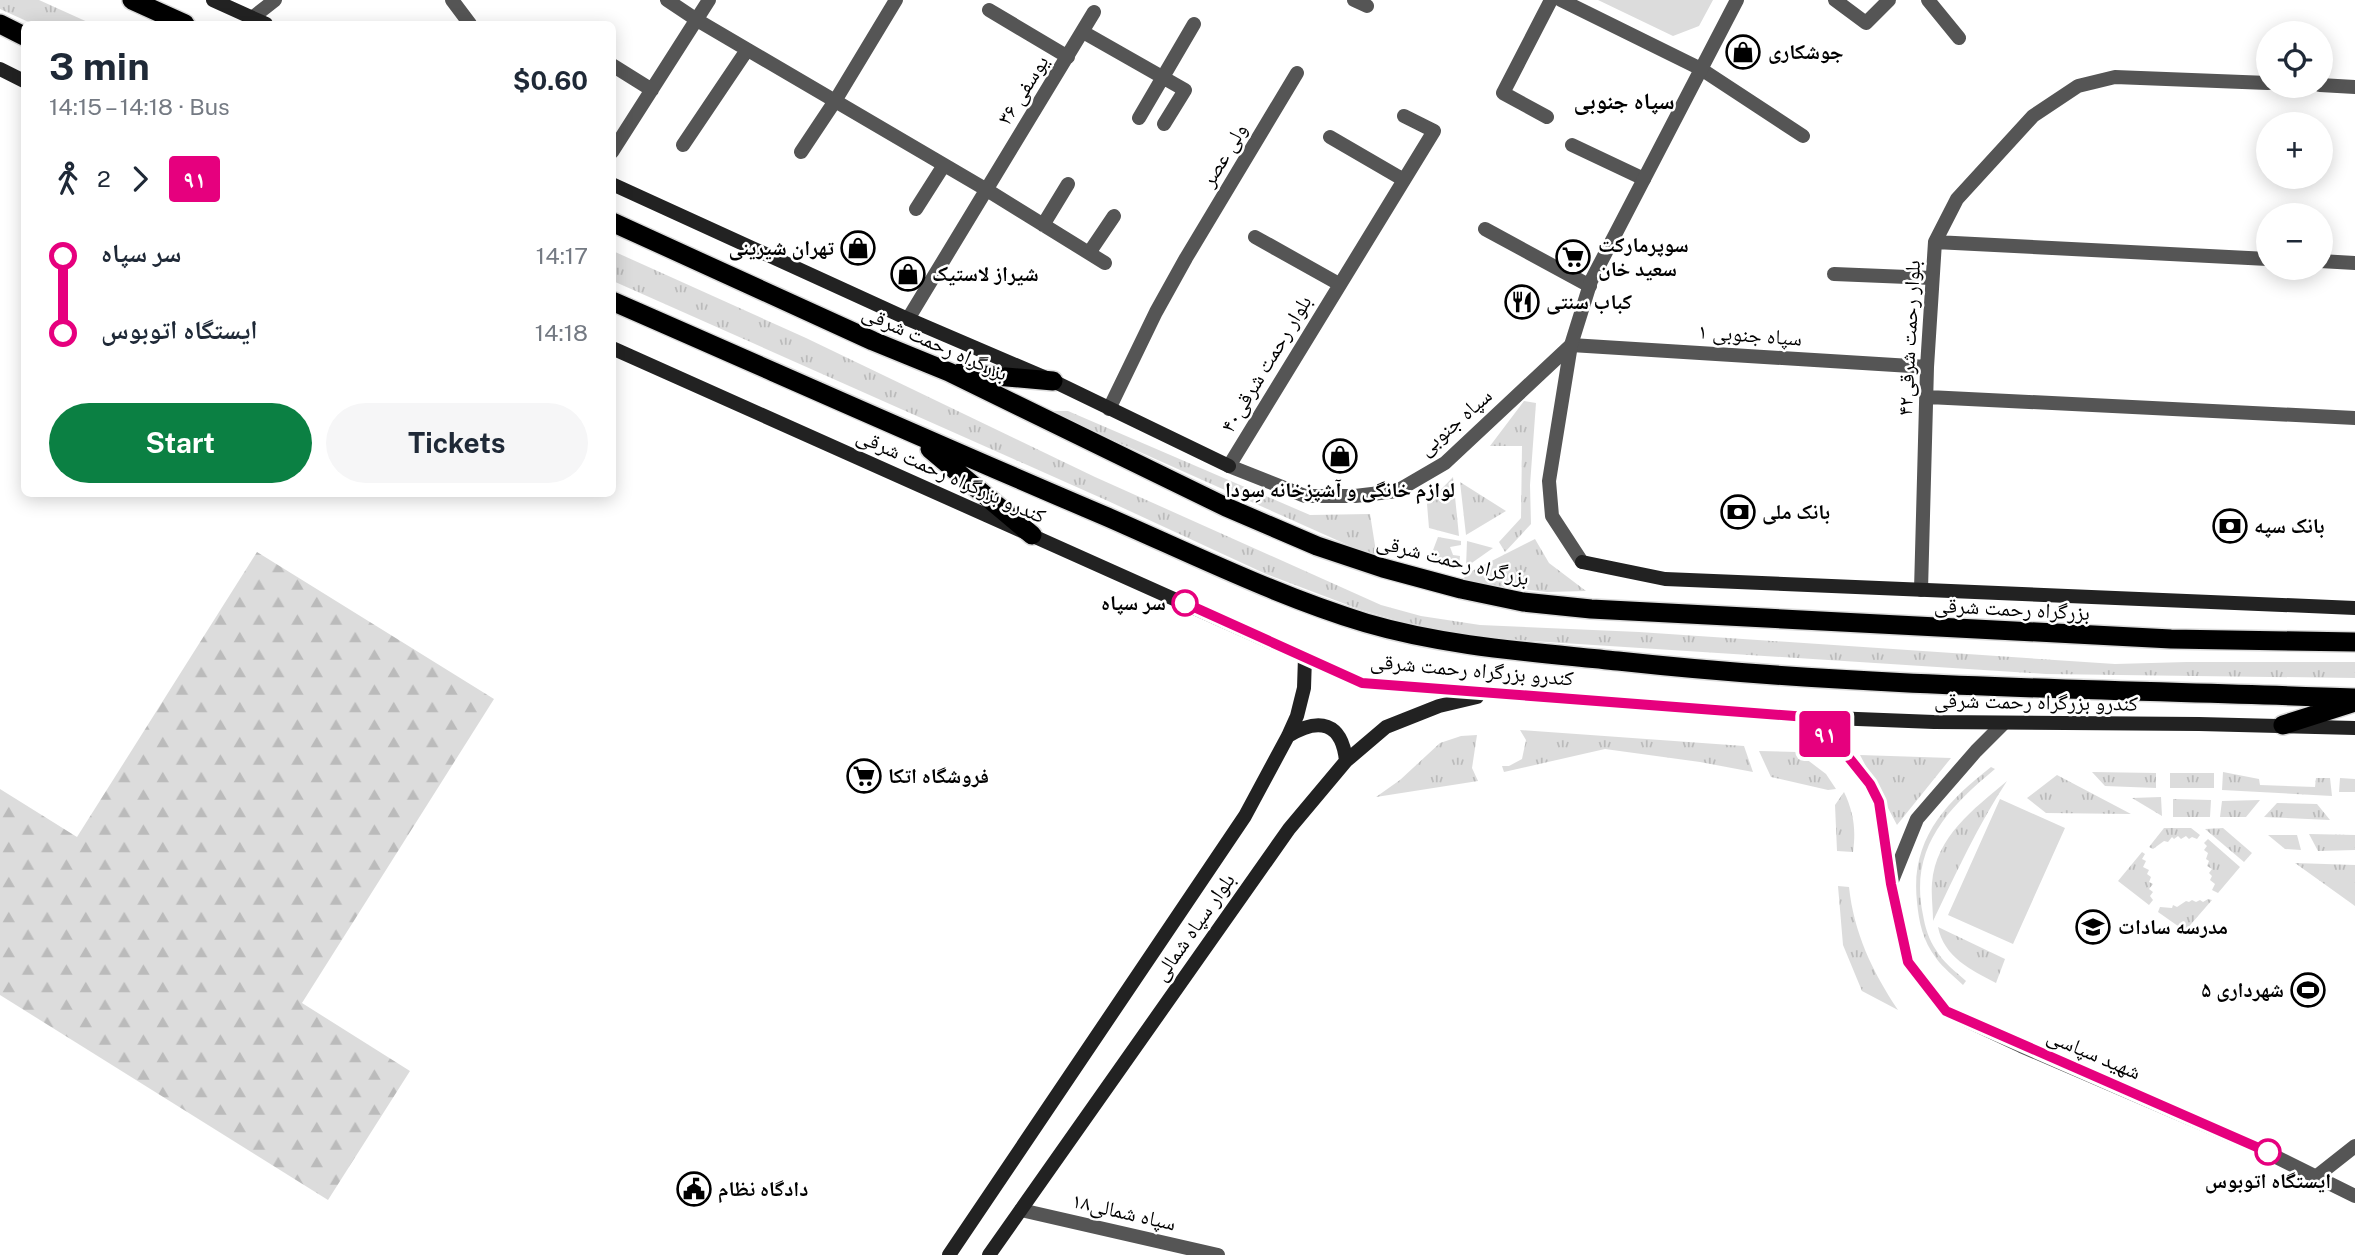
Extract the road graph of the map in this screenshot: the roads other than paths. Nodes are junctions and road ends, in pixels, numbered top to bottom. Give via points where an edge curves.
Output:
1 (132, 0) edge
2 (213, 0) edge
3 (275, 0) edge
4 (452, 0) edge
5 (667, 0) edge
6 (709, 0) edge
7 (896, 0) edge
8 (1551, 0) edge
9 (1561, 0) edge
10 (1737, 0) edge
11 (1835, 0) edge
12 (1889, 0) edge
13 (1928, 0) edge
14 (989, 10) dead end
15 (1094, 12) dead end
16 (697, 20) junction
17 (178, 21) edge
18 (259, 21) edge
19 (468, 21) edge
20 (0, 24) edge
21 (1194, 24) dead end
22 (1083, 32) junction
23 (21, 34) edge
24 (1959, 38) dead end
25 (747, 50) junction
26 (1068, 57) junction
27 (616, 68) edge
28 (0, 69) edge
29 (1701, 69) junction
30 (1297, 73) dead end
31 (1163, 77) junction
32 (21, 80) edge
33 (2256, 83) edge
34 (2333, 86) edge
35 (2355, 87) edge
36 (652, 90) junction
37 (835, 101) junction
38 (1404, 116) dead end
39 (1547, 117) dead end
40 (1139, 118) dead end
41 (1164, 124) dead end
42 (1803, 136) dead end
43 (1330, 137) dead end
44 (683, 145) dead end
45 (1572, 145) dead end
46 (616, 146) edge
47 (801, 152) dead end
48 (944, 165) junction
49 (1644, 179) junction
50 (1404, 180) junction
51 (1068, 184) dead end
52 (616, 186) edge
53 (987, 190) junction
54 (916, 209) dead end
55 (1114, 216) dead end
56 (616, 224) edge
57 (1043, 225) junction
58 (1485, 229) dead end
59 (1255, 237) dead end
60 (1935, 242) junction
61 (1089, 253) junction
62 (2256, 258) edge
63 (2333, 262) edge
64 (1105, 263) dead end
65 (2355, 263) edge
66 (1834, 274) dead end
67 (1933, 278) junction
68 (1339, 284) junction
69 (1590, 286) junction
70 (616, 303) edge
71 (908, 319) junction
72 (1571, 345) junction
73 (616, 350) edge
74 (1927, 368) junction
75 (949, 372) junction
76 (1053, 381) junction
77 (1928, 397) junction
78 (1109, 409) junction
79 (2355, 418) edge
80 (914, 434) junction
81 (1229, 466) junction
82 (1032, 535) junction
83 (1581, 562) joint
84 (1921, 590) junction
85 (2355, 608) edge
86 (2355, 627) edge
87 (2331, 641) junction
88 (2355, 642) edge
89 (1305, 657) junction
90 (1490, 694) junction
91 (2355, 700) edge
92 (1807, 717) junction
93 (2004, 723) junction
94 (2283, 725) junction
95 (2355, 729) edge
96 (1288, 736) junction
97 (1346, 761) junction
98 (1891, 884) junction
99 (2355, 1146) edge
100 (2317, 1176) junction
101 (2355, 1196) edge
102 (1021, 1210) junction
103 (949, 1255) edge
104 (989, 1255) edge
105 (1218, 1255) edge

1 - 17 highway
2 - 18 main road
3 - 18 street
4 - 19 street
5 - 16 street
6 - 16 street
7 - 37 street
8 - 39 street via 1503,93
9 - 29 street
10 - 29 street, سپاه جنوبی
11 - 12 street via 1866,23
13 - 24 street
14 - 26 street
15 - 22 street, یوسفی ۳۶
16 - 25 street
16 - 36 street
20 - 23 highway
21 - 31 street
22 - 26 street, یوسفی ۳۶
22 - 31 street
25 - 37 street
25 - 44 street
26 - 53 street, یوسفی ۳۶
27 - 36 street
28 - 32 main road
29 - 42 street
29 - 49 street, سپاه جنوبی
30 - 78 street, ولی عصر via 1186,258
31 - 40 street
31 - 41 street via 1185,90
33 - 60 street, بلوار رحمت شرقی۴۲ via 2115,77 2078,86 2033,116 1957,199
34 - 35 street
36 - 46 street
37 - 47 street
37 - 48 street
38 - 50 street, بلوار رحمت شرقی۴۰ via 1434,131
43 - 50 street
45 - 49 street
48 - 53 street
48 - 54 street
49 - 69 street, سپاه جنوبی
50 - 68 street, بلوار رحمت شرقی۴۰
51 - 57 street
52 - 71 main road
53 - 57 street
53 - 71 street, یوسفی ۳۶
55 - 61 street
56 - 75 highway, بزرگراه رحمت شرقی
57 - 61 street
58 - 69 street
59 - 68 street
60 - 62 street
60 - 67 street, بلوار رحمت شرقی۴۲
61 - 64 street
63 - 65 street
66 - 67 street
67 - 74 street, بلوار رحمت شرقی۴۲
68 - 81 street, بلوار رحمت شرقی۴۰
69 - 72 street, سپاه جنوبی
70 - 80 highway
71 - 76 main road
72 - 74 street, ۱ سپاه جنوبی
72 - 81 street, سپاه جنوبی via 1445,463 1397,491 1305,496
72 - 83 street, سپاه جنوبی via 1549,481 1552,516
73 - 82 main road, کندرو بزرگراه رحمت شرقی
74 - 77 street, بلوار رحمت شرقی۴۲
75 - 76 highway
75 - 87 highway, بزرگراه رحمت شرقی via 1226,507 1317,546 1383,568 1523,602 2116,637
76 - 78 main road
77 - 79 street
77 - 84 street, بلوار رحمت شرقی۴۲
78 - 81 main road
80 - 82 highway
80 - 91 highway via 1298,599 1367,624 1454,643 1693,669
82 - 89 main road, کندرو بزرگراه رحمت شرقی
83 - 84 main road via 1665,579
84 - 85 main road
86 - 87 highway
87 - 88 highway, بزرگراه رحمت شرقی
89 - 90 main road, کندرو بزرگراه رحمت شرقی via 1362,683
89 - 96 main road, بلوار سپاه شمالی via 1304,688
90 - 92 main road, کندرو بزرگراه رحمت شرقی
90 - 97 main road, بلوار سپاه شمالی via 1439,706 1386,727
91 - 94 highway
92 - 93 main road, کندرو بزرگراه رحمت شرقی
92 - 98 street, شهید سپاسی via 1870,784 1879,802
93 - 94 main road, کندرو بزرگراه رحمت شرقی
93 - 98 street via 1917,818
94 - 95 main road, کندرو بزرگراه رحمت شرقی
96 - 97 main road via 1316,724 1329,727 1345,747
96 - 103 main road, بلوار سپاه شمالی via 1245,816
97 - 102 main road, بلوار سپاه شمالی via 1289,829
98 - 100 street, شهید سپاسی via 1908,962 1946,1011
99 - 100 street
100 - 101 street, شهید سپاسی
102 - 104 main road, بلوار سپاه شمالی
102 - 105 street, سپاه شمالی۱۸

